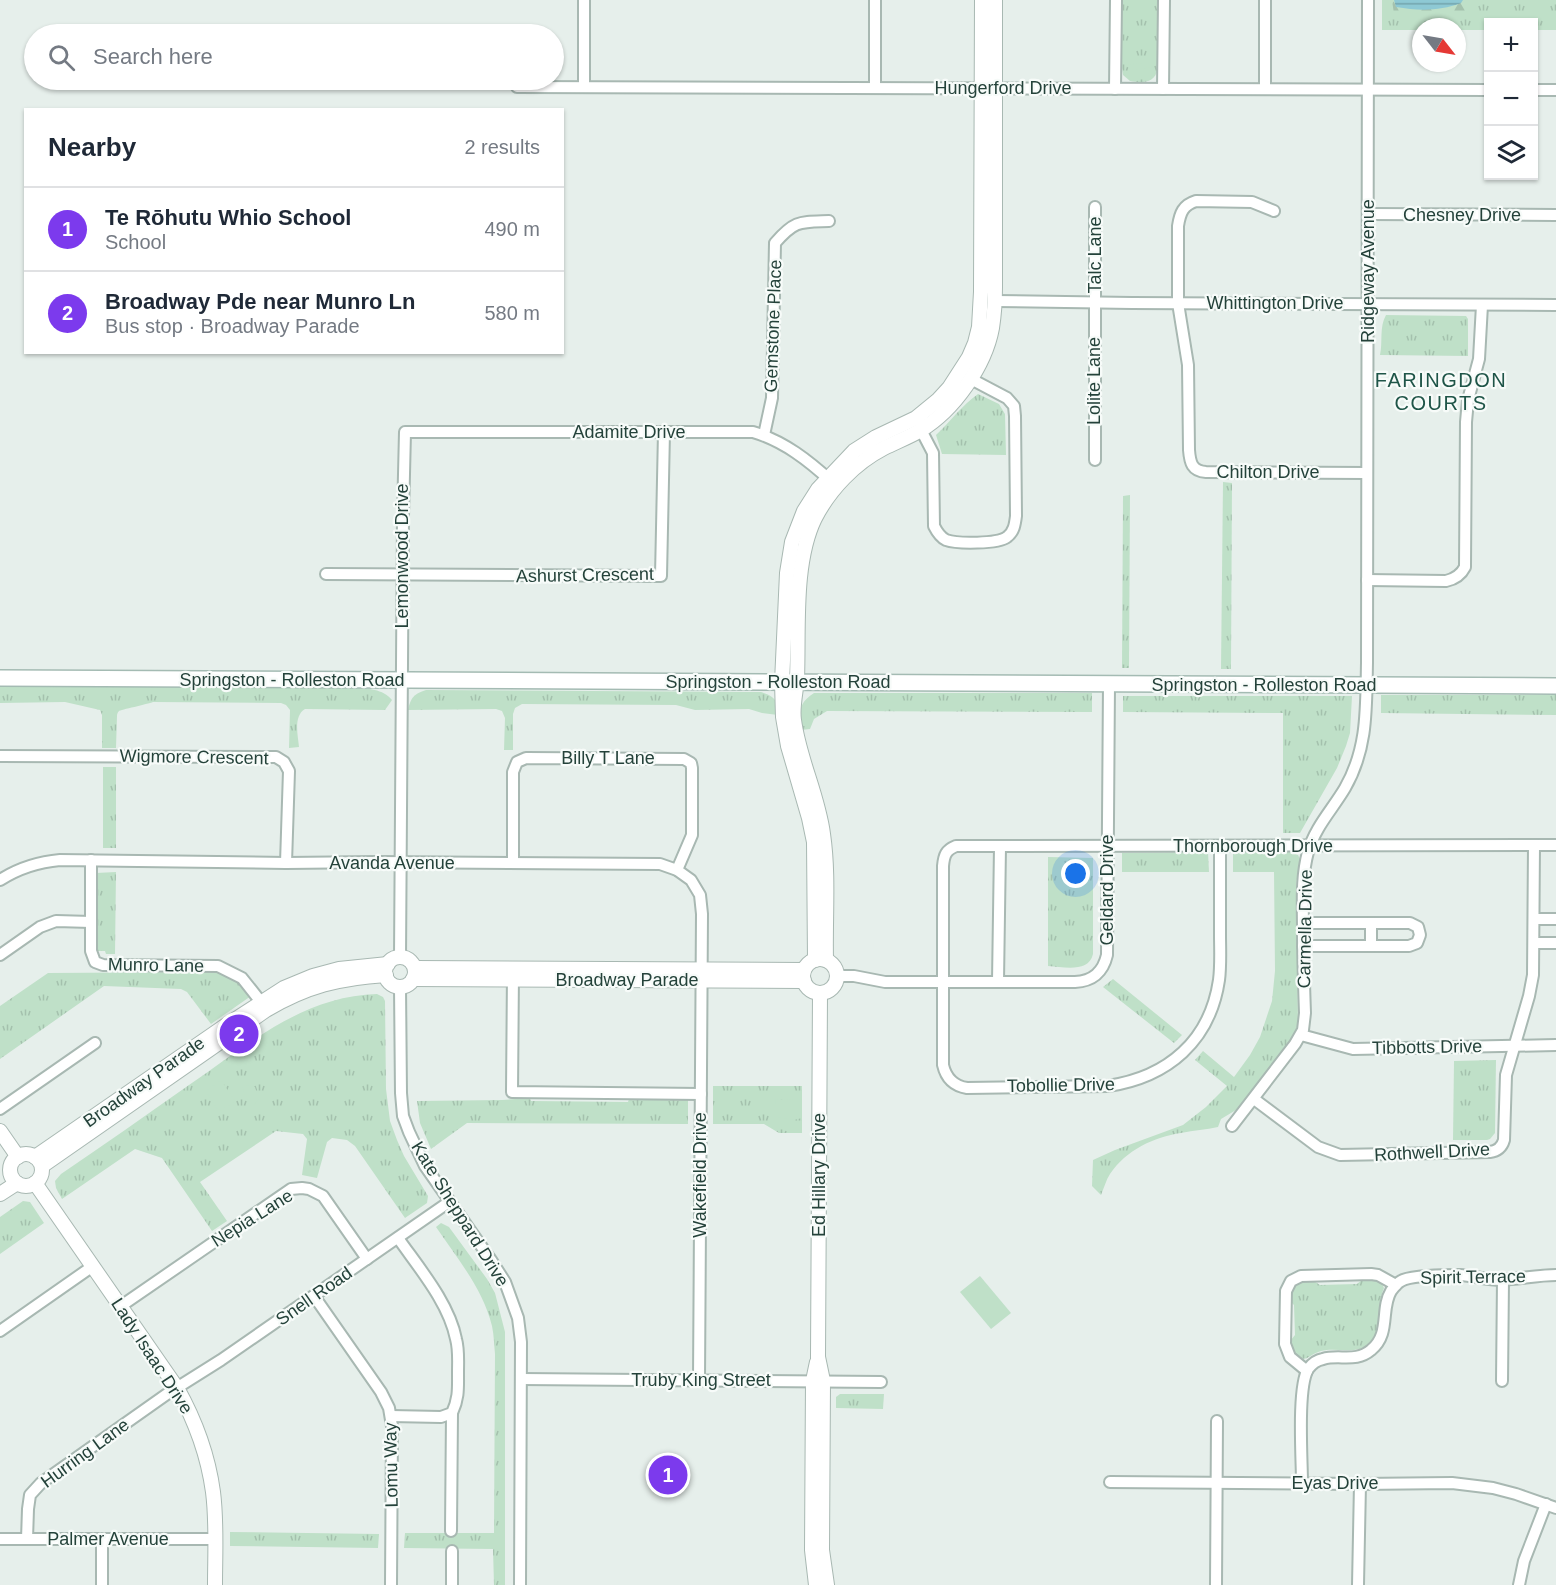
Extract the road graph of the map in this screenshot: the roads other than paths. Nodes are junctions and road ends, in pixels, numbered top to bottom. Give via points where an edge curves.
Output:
1 (585, 0) edge
2 (875, 0) edge
3 (982, 0) edge
4 (994, 0) edge
5 (1116, 0) edge
6 (1164, 0) edge
7 (1265, 0) edge
8 (1368, 0) edge
9 (564, 87) edge
10 (584, 87) junction
11 (874, 88) junction
12 (988, 88) junction
13 (1115, 89) junction
14 (1163, 89) junction
15 (1265, 89) junction
16 (1368, 89) junction
17 (1484, 90) edge
18 (1538, 90) edge
19 (1556, 90) edge
20 (987, 148) junction
21 (1095, 207) dead end
22 (1274, 211) dead end
23 (1368, 214) junction
24 (1556, 215) edge
25 (830, 221) dead end
26 (994, 301) junction
27 (1094, 303) junction
28 (1178, 303) junction
29 (1368, 304) junction
30 (1482, 305) junction
31 (1556, 305) edge
32 (971, 379) junction
33 (921, 430) junction
34 (405, 432) joint
35 (664, 432) junction
36 (764, 435) junction
37 (1095, 460) dead end
38 (1367, 472) junction
39 (832, 482) junction
40 (326, 574) dead end
41 (402, 575) junction
42 (1367, 580) junction
43 (0, 678) edge
44 (401, 680) junction
45 (789, 682) junction
46 (1108, 684) junction
47 (1366, 686) junction
48 (1556, 686) edge
49 (0, 756) edge
50 (1534, 845) junction
51 (1556, 845) edge
52 (1107, 846) junction
53 (1220, 846) junction
54 (1310, 846) junction
55 (1000, 847) junction
56 (950, 849) joint
57 (91, 860) junction
58 (401, 862) junction
59 (286, 863) junction
60 (513, 863) junction
61 (676, 870) junction
62 (0, 880) edge
63 (1534, 920) junction
64 (1556, 920) edge
65 (91, 922) junction
66 (1303, 923) junction
67 (1371, 923) junction
68 (1534, 943) junction
69 (1556, 943) edge
70 (1303, 946) junction
71 (1371, 946) junction
72 (0, 955) edge
73 (820, 960) junction
74 (392, 965) junction
75 (414, 974) junction
76 (512, 974) junction
77 (701, 975) junction
78 (804, 976) junction
79 (836, 976) junction
80 (998, 981) junction
81 (942, 982) junction
82 (400, 987) junction
83 (820, 993) junction
84 (264, 1006) junction
85 (1301, 1035) junction
86 (95, 1043) dead end
87 (1556, 1045) edge
88 (1514, 1046) junction
89 (701, 1094) junction
90 (1254, 1099) junction
91 (0, 1109) edge
92 (1232, 1126) dead end
93 (0, 1131) edge
94 (18, 1157) junction
95 (38, 1161) junction
96 (9, 1179) edge
97 (35, 1183) junction
98 (0, 1194) edge
99 (449, 1202) junction
100 (398, 1238) junction
101 (367, 1259) junction
102 (93, 1266) junction
103 (1556, 1275) edge
104 (1503, 1280) junction
105 (1396, 1285) junction
106 (314, 1296) junction
107 (121, 1306) junction
108 (0, 1331) edge
109 (1307, 1371) junction
110 (521, 1379) junction
111 (699, 1380) junction
112 (818, 1381) junction
113 (881, 1382) dead end
114 (1502, 1382) dead end
115 (177, 1388) junction
116 (452, 1413) junction
117 (391, 1416) junction
118 (1217, 1421) dead end
119 (1110, 1482) dead end
120 (1217, 1483) junction
121 (1302, 1483) junction
122 (1360, 1484) junction
123 (1551, 1506) edge
124 (452, 1531) dead end
125 (0, 1539) edge
126 (27, 1539) junction
127 (102, 1539) junction
128 (215, 1539) junction
129 (452, 1551) dead end
130 (102, 1585) edge
131 (214, 1585) edge
132 (391, 1585) edge
133 (452, 1585) edge
134 (520, 1585) edge
135 (816, 1585) edge
136 (827, 1585) edge
137 (1216, 1585) edge
138 (1358, 1585) edge
139 (1519, 1585) edge

1 - 10 street
2 - 11 street
3 - 12 street
4 - 12 street
5 - 13 street
6 - 14 street
7 - 15 street
8 - 16 street, Ridgeway Avenue
9 - 10 street, Hungerford Drive
10 - 11 street, Hungerford Drive
11 - 12 street, Hungerford Drive
12 - 13 street, Hungerford Drive
12 - 20 street
13 - 14 street, Hungerford Drive
14 - 15 street, Hungerford Drive
15 - 16 street, Hungerford Drive
16 - 17 street, Hungerford Drive
16 - 23 street, Ridgeway Avenue
18 - 19 street
20 - 26 street
20 - 39 street via 979,327 969,357 938,400 916,418 854,451
21 - 27 street, Talc Lane
22 - 28 street via 1252,202 1196,201 1184,208 1178,226
23 - 24 street, Chesney Drive
23 - 29 street, Ridgeway Avenue
25 - 36 street, Gemstone Place via 801,222 787,229 775,243 772,398
26 - 27 street, Whittington Drive
26 - 32 street via 992,329
27 - 28 street, Whittington Drive
27 - 37 street, Lolite Lane
28 - 29 street, Whittington Drive
28 - 38 street, Chilton Drive via 1188,365 1189,450 1193,468 1199,472
29 - 30 street, Whittington Drive
29 - 38 street, Ridgeway Avenue
30 - 31 street, Whittington Drive
30 - 42 street via 1479,359 1466,422 1465,567 1456,578 1446,581
32 - 33 street via 949,406
32 - 33 street via 1007,398 1014,406 1016,516 1009,536 1000,541 958,543 939,536 934,526 933,453
33 - 39 street via 883,448 843,479
34 - 35 street, Adamite Drive
34 - 41 street, Lemonwood Drive
35 - 36 street, Adamite Drive
35 - 41 street, Ashurst Crescent via 661,576
36 - 39 street, Adamite Drive via 792,450
38 - 42 street, Ridgeway Avenue
39 - 45 street via 804,511 792,542 787,573
40 - 41 street
41 - 44 street, Lemonwood Drive
42 - 47 street, Ridgeway Avenue
43 - 44 main road, Springston - Rolleston Road
44 - 45 main road, Springston - Rolleston Road
44 - 58 street
45 - 46 main road, Springston - Rolleston Road
45 - 73 street via 783,717 814,842
46 - 47 main road, Springston - Rolleston Road
46 - 52 street, Geldard Drive
47 - 48 main road, Springston - Rolleston Road
47 - 54 street, Carmella Drive via 1365,730 1355,766
49 - 59 street, Wigmore Crescent via 276,758 289,771
50 - 51 street, Thornborough Drive
50 - 54 street, Thornborough Drive
50 - 63 street, Rothwell Drive
52 - 53 street, Thornborough Drive
52 - 55 street, Thornborough Drive
52 - 80 street, Geldard Drive via 1107,955 1103,969 1081,981
53 - 54 street, Thornborough Drive
53 - 81 street, Tobollie Drive via 1217,993 1196,1038 1180,1056 1158,1071 1134,1081 1096,1088 960,1087 948,1078 943,1065
54 - 66 street, Carmella Drive via 1303,882
55 - 56 street, Thornborough Drive
55 - 80 street
56 - 81 street, Tobollie Drive via 943,866
57 - 59 street, Avanda Avenue
57 - 62 street, Avanda Avenue via 46,861 23,867
57 - 65 street, Munro Lane
58 - 59 street, Avanda Avenue
58 - 60 street, Avanda Avenue
58 - 74 street
60 - 61 street, Avanda Avenue via 647,863
60 - 61 street, Billy T Lane via 513,772 517,762 526,758 684,759 692,768 692,836
61 - 77 street via 691,880 700,895
63 - 64 street
63 - 68 street, Rothwell Drive
65 - 72 street via 56,921 40,927
65 - 84 street, Munro Lane via 93,957 98,964 218,966 243,978
66 - 67 street
66 - 70 street, Carmella Drive
67 - 71 street
67 - 71 street via 1410,923 1418,927 1420,935 1417,943 1409,946
68 - 69 street
68 - 88 street, Rothwell Drive via 1532,986
70 - 71 street
70 - 85 street, Carmella Drive via 1305,1013
73 - 78 street via 807,966
73 - 79 street via 833,966
74 - 75 street via 409,960
74 - 82 street via 390,982
74 - 84 street, Broadway Parade
75 - 76 street, Broadway Parade
75 - 82 street via 408,985
76 - 77 street, Broadway Parade
76 - 89 street via 512,1092
77 - 78 street, Broadway Parade
77 - 89 street, Wakefield Drive
78 - 83 street via 810,990
79 - 81 street, Geldard Drive via 885,982
79 - 83 street via 834,985
80 - 81 street, Geldard Drive
82 - 99 street, Kate Sheppard Drive via 404,1116 425,1166
83 - 112 street, Ed Hillary Drive
84 - 95 street, Broadway Parade
85 - 88 street, Tibbotts Drive via 1353,1049
85 - 90 street, Carmella Drive
86 - 91 street
87 - 88 street, Tibbotts Drive
88 - 90 street, Rothwell Drive via 1505,1086 1504,1140 1494,1152 1333,1154
89 - 111 street, Wakefield Drive
90 - 92 street, Carmella Drive
93 - 94 street
94 - 95 street via 26,1154
94 - 96 street via 13,1161
95 - 97 street via 41,1176
96 - 97 street via 26,1186
96 - 98 street
97 - 102 street, Lady Isaac Drive
99 - 100 street, Snell Road
99 - 110 street, Kate Sheppard Drive via 510,1293 520,1329
100 - 101 street, Snell Road
100 - 116 street via 452,1323 458,1356 458,1401
101 - 106 street, Snell Road
101 - 107 street, Nepia Lane via 323,1196 309,1189 291,1189
102 - 107 street, Lady Isaac Drive
102 - 108 street
103 - 104 street, Spirit Terrace
104 - 105 street, Spirit Terrace via 1460,1275 1416,1277
104 - 114 street
105 - 109 street, Spirit Terrace via 1389,1296 1384,1330 1371,1351 1358,1357 1322,1359
105 - 109 street via 1371,1274 1301,1276 1291,1281 1286,1291 1285,1344 1290,1357
106 - 115 street, Snell Road
106 - 117 street, Lomu Way via 381,1392
107 - 115 street, Lady Isaac Drive
109 - 121 street via 1302,1388
110 - 111 street, Truby King Street
110 - 134 street, Kate Sheppard Drive
111 - 112 street, Truby King Street
112 - 113 street, Truby King Street
112 - 135 street, Ed Hillary Drive via 812,1550
112 - 136 street, Ed Hillary Drive via 822,1550
115 - 126 street, Hurring Lane via 30,1495
115 - 128 street, Lady Isaac Drive via 204,1453 213,1494
116 - 117 street via 441,1417
116 - 124 street
117 - 132 street, Lomu Way
118 - 120 street
119 - 120 street, Eyas Drive
120 - 121 street, Eyas Drive
120 - 137 street
121 - 122 street, Eyas Drive
122 - 123 street, Eyas Drive via 1452,1483 1493,1488
122 - 138 street
123 - 139 street via 1524,1561
125 - 126 street, Palmer Avenue
126 - 127 street, Palmer Avenue
127 - 128 street, Palmer Avenue
127 - 130 street
128 - 131 street, Lady Isaac Drive
129 - 133 street

